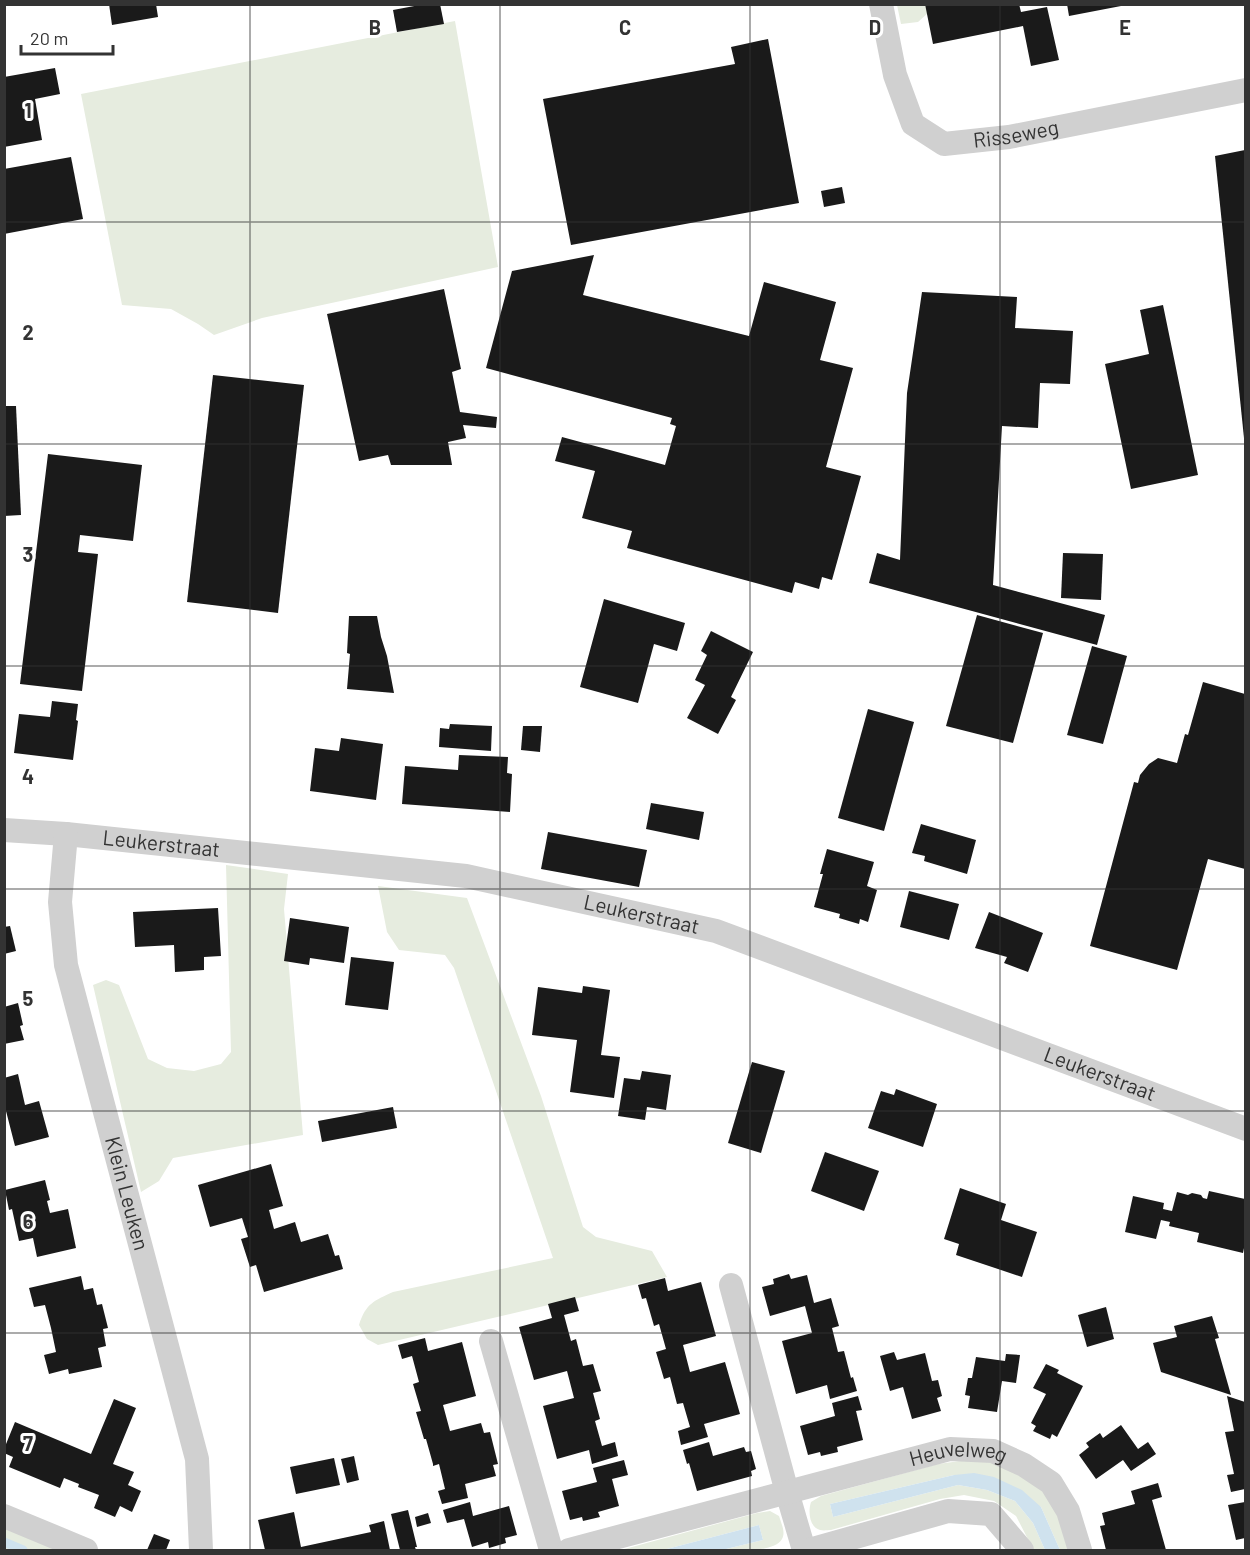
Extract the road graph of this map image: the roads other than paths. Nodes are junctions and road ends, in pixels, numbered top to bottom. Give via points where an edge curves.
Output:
1 (881, 4) edge
2 (1245, 90) edge
3 (4, 830) edge
4 (66, 834) junction
5 (1245, 1129) edge
6 (731, 1285) dead end
7 (491, 1341) dead end
8 (786, 1492) junction
9 (4, 1516) edge
10 (86, 1551) edge
11 (201, 1551) edge
12 (550, 1551) edge
13 (569, 1551) edge
14 (804, 1551) edge
15 (809, 1551) edge
16 (1022, 1551) edge
17 (1080, 1551) edge

1 - 2 street, Risseweg via 895,75 913,124 944,144 1009,137
3 - 4 street, Leukerstraat
4 - 5 street, Leukerstraat via 466,876 716,931
4 - 11 street, Klein Leuken via 60,902 66,966 198,1460
6 - 8 street
7 - 12 street
8 - 13 street, Heuvelweg
8 - 14 street
8 - 17 street, Heuvelweg via 950,1449 993,1451 1051,1483 1068,1510
9 - 10 street
15 - 16 street via 948,1511 991,1514

